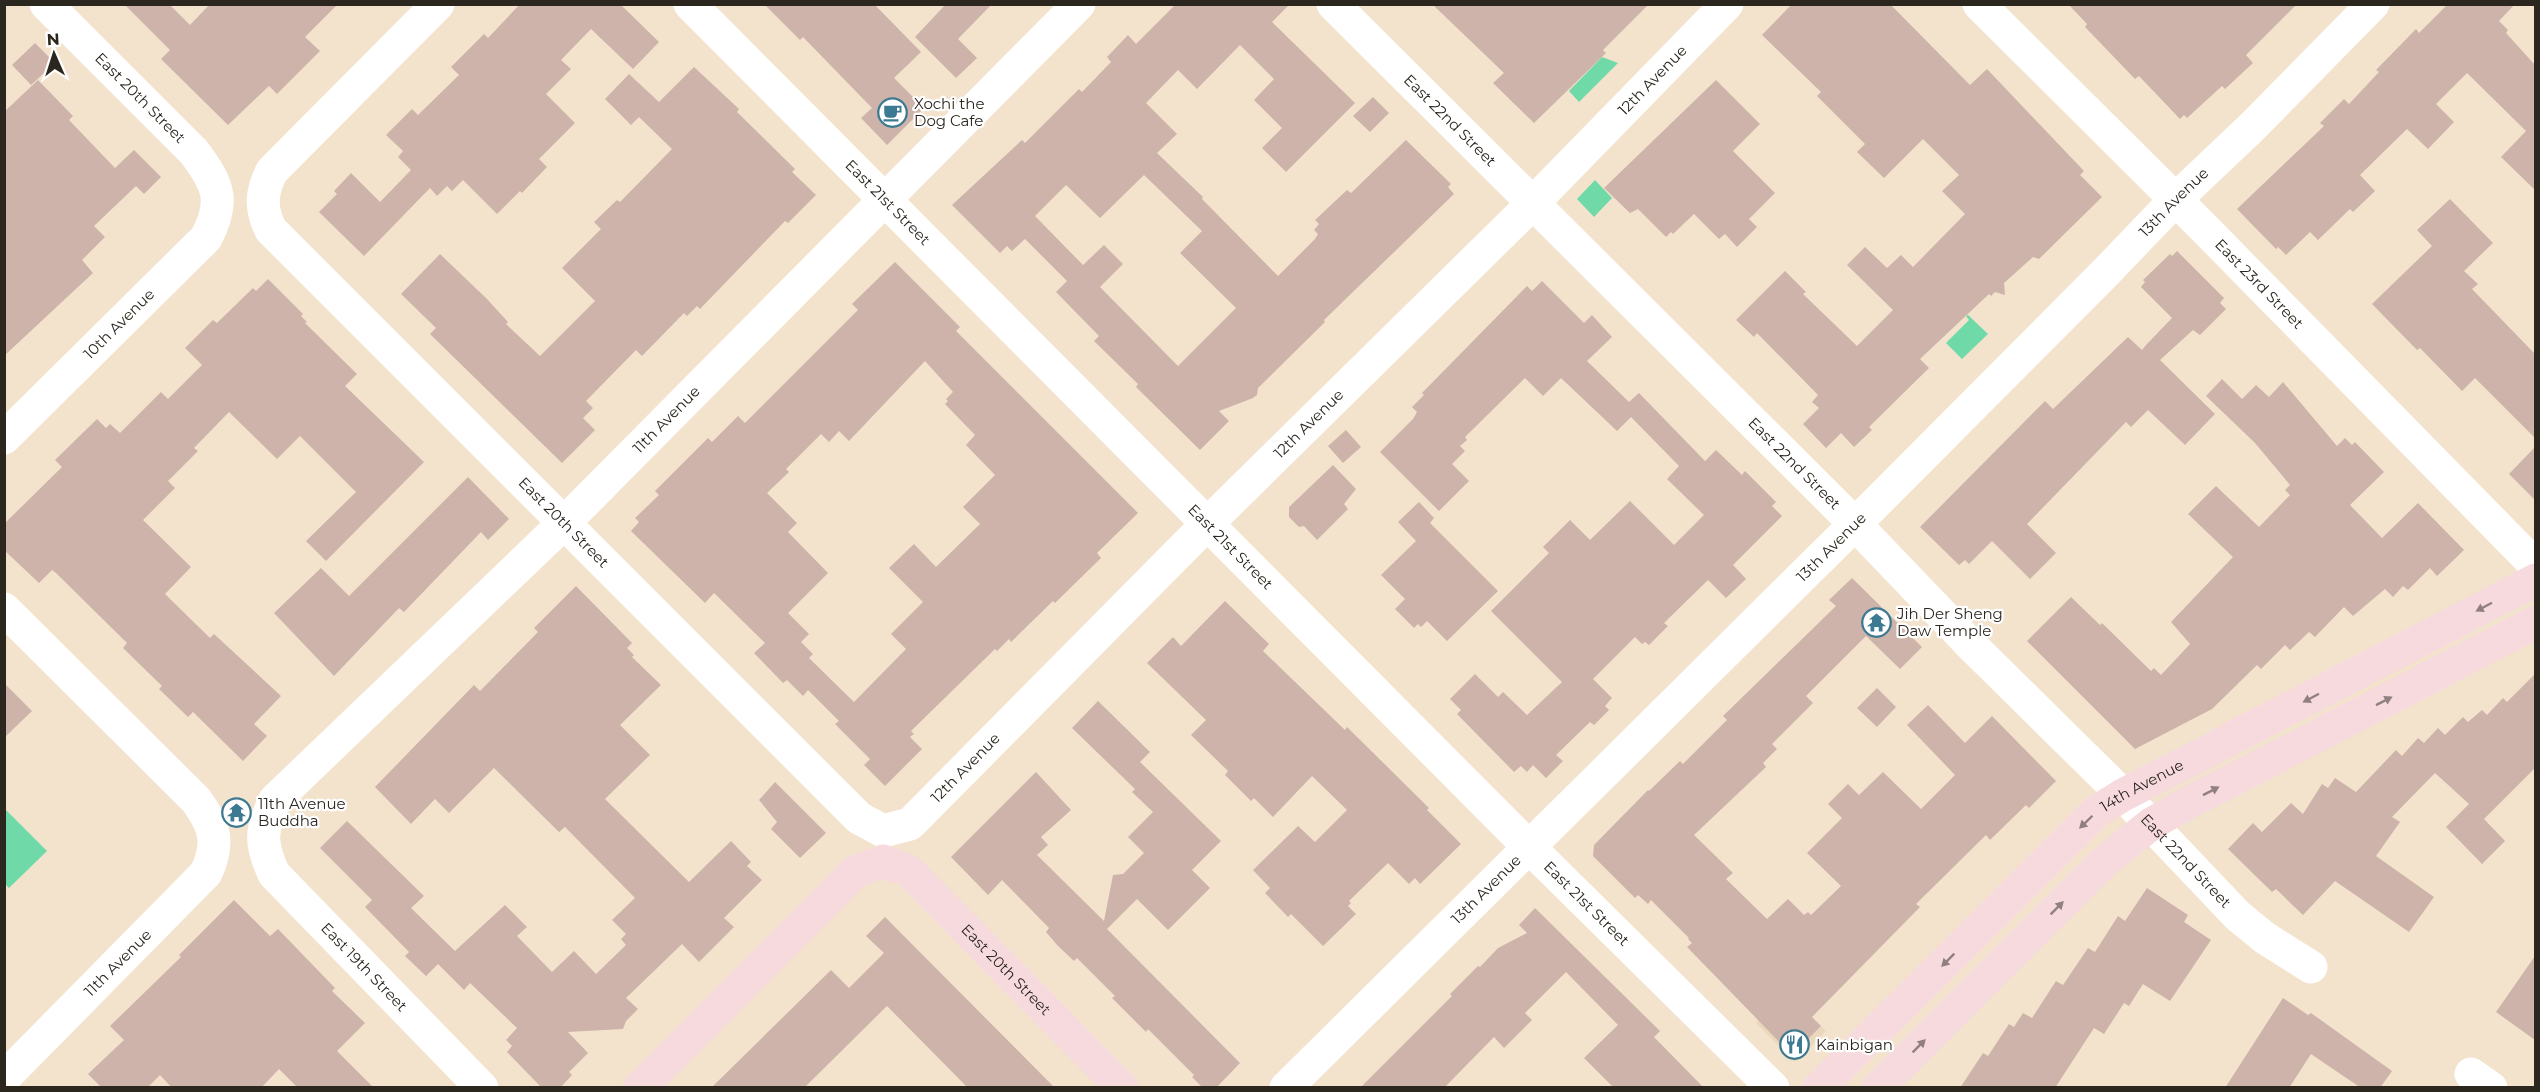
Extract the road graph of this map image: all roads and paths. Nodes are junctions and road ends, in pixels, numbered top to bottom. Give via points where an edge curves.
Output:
1 (46, 4) edge
2 (438, 4) edge
3 (690, 4) edge
4 (1079, 4) edge
5 (1333, 4) edge
6 (1726, 4) edge
7 (1979, 4) edge
8 (2373, 4) edge
9 (2175, 200) junction
10 (219, 201) joint
11 (886, 201) junction
12 (1532, 204) junction
13 (4, 438) edge
14 (1208, 523) junction
15 (564, 524) junction
16 (1855, 524) junction
17 (2535, 566) edge
18 (2535, 580) edge
19 (4, 609) edge
20 (2535, 622) edge
21 (2123, 795) junction
22 (2151, 824) junction
23 (262, 836) joint
24 (883, 846) junction
25 (1529, 847) junction
26 (2311, 967) dead end
27 (4, 1078) edge
28 (482, 1088) edge
29 (640, 1088) edge
30 (1122, 1088) edge
31 (1286, 1088) edge
32 (1773, 1088) edge
33 (1819, 1088) edge
34 (1878, 1088) edge

1 - 10 street, East 20th Street via 194,152 208,171
2 - 15 street, East 20th Street via 272,171 265,184 264,216 271,230
3 - 11 street, East 21st Street
4 - 11 street, 11th Avenue
5 - 12 street, East 22nd Street
6 - 12 street, 12th Avenue
7 - 9 street, East 23rd Street
8 - 9 street, 13th Avenue
9 - 16 street, 13th Avenue
9 - 17 street, East 23rd Street
10 - 13 street, 10th Avenue via 206,238
11 - 14 street, East 21st Street
11 - 15 street, 11th Avenue
12 - 14 street, 12th Avenue
12 - 16 street, East 22nd Street
14 - 24 street, 12th Avenue via 910,824
14 - 25 street, East 21st Street
15 - 23 street, 11th Avenue via 274,800
15 - 24 street, East 20th Street
16 - 21 street, East 22nd Street
16 - 25 street, 13th Avenue
18 -> 21 main road, 14th Avenue
19 - 27 street, 11th Avenue via 196,800 208,817 215,839 214,858 206,873
22 -> 20 main road
21 - 22 street, East 22nd Street
21 -> 33 main road, 14th Avenue via 2089,819
22 - 26 street, East 22nd Street via 2238,916
34 -> 22 main road via 2104,861
23 - 28 street, East 19th Street via 274,874
24 - 29 main road, 12th Avenue
24 - 30 main road, East 20th Street
25 - 31 street, 13th Avenue
25 - 32 street, East 21st Street

